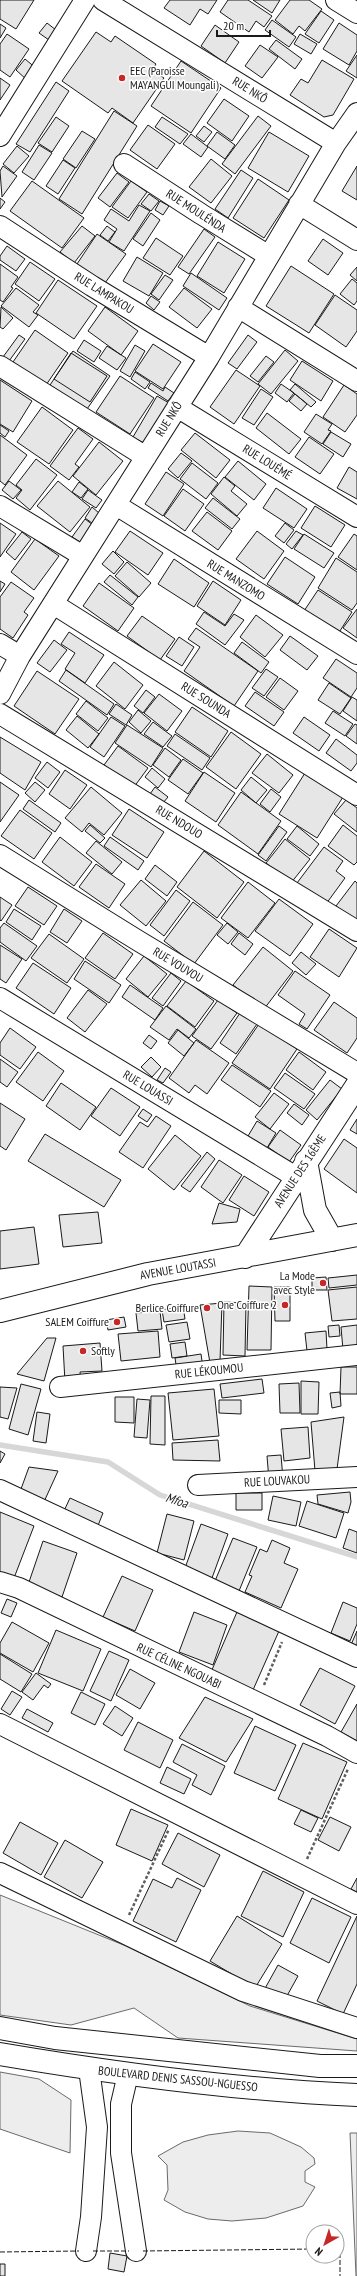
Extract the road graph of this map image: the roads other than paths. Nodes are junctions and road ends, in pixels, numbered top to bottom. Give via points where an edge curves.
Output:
1 (85, 0) edge
2 (103, 0) edge
3 (336, 0) edge
4 (357, 13) edge
5 (357, 113) edge
6 (0, 136) edge
7 (336, 143) junction
8 (124, 164) dead end
9 (299, 204) junction
10 (0, 226) edge
11 (357, 240) edge
12 (269, 256) junction
13 (238, 307) junction
14 (209, 357) junction
15 (0, 366) edge
16 (357, 381) edge
17 (177, 407) junction
18 (146, 457) junction
19 (116, 505) junction
20 (0, 506) edge
21 (357, 517) edge
22 (83, 556) junction
23 (55, 605) junction
24 (0, 644) edge
25 (357, 654) edge
26 (20, 656) junction
27 (0, 694) edge
28 (0, 714) edge
29 (357, 795) edge
30 (0, 855) edge
31 (357, 931) edge
32 (0, 998) edge
33 (357, 1073) edge
34 (357, 1085) edge
35 (304, 1174) junction
36 (357, 1235) edge
37 (332, 1240) junction
38 (245, 1257) junction
39 (0, 1311) edge
40 (357, 1356) edge
41 (60, 1387) dead end
42 (357, 1477) edge
43 (198, 1485) dead end
44 (0, 1490) edge
45 (0, 1582) edge
46 (357, 1657) edge
47 (0, 1724) edge
48 (356, 1753) edge
49 (0, 1873) edge
50 (357, 1904) edge
51 (0, 2028) edge
52 (357, 2028) edge
53 (113, 2043) junction
54 (0, 2054) edge
55 (357, 2066) edge
56 (108, 2072) junction
57 (357, 2094) edge
58 (86, 2251) dead end
59 (136, 2251) dead end

1 - 6 street
2 - 7 street, RUE NKÔ
3 - 4 street
5 - 7 street, RUE NKÔ
7 - 9 street, RUE NKÔ
8 - 12 street, RUE MOULÉNDA
9 - 11 street
9 - 12 street, RUE NKÔ
10 - 14 street, RUE LAMPAKOU
12 - 13 street, RUE NKÔ
13 - 14 street, RUE NKÔ
13 - 16 street
14 - 17 street, RUE NKÔ
15 - 18 street
17 - 18 street, RUE NKÔ
17 - 21 street, RUE LOUÉMÉ
18 - 19 street, RUE NKÔ
19 - 22 street, RUE NKÔ
19 - 25 street, RUE MANZOMO
20 - 22 street
22 - 23 street, RUE NKÔ
23 - 26 street, RUE NKÔ
23 - 29 street, RUE SOUNDA
24 - 26 street
26 - 27 street, RUE NKÔ
28 - 31 street, RUE NDOUO
30 - 33 street, RUE VOUVOU
32 - 35 street, RUE LOUASSI
34 - 35 main road, AVENUE DES 16ÈME
35 - 37 main road via 318,1217
35 - 38 main road, AVENUE DES 16ÈME
36 - 37 main road, AVENUE LOUTASSI
37 - 38 main road, AVENUE LOUTASSI
38 - 39 main road, AVENUE LOUTASSI via 148,1274
40 - 41 street, RUE LÉKOUMOU
42 - 43 street, RUE LOUVAKOU
44 - 46 street
45 - 48 street, RUE CÉLINE NGOUABI via 19,1588 257,1702
47 - 50 street
49 - 52 street via 243,1992
51 - 53 main road via 55,2038
53 - 55 main road via 320,2066
53 - 56 main road
54 - 56 main road, BOULEVARD DENIS SASSOU-NGUESSO
56 - 57 main road, BOULEVARD DENIS SASSOU-NGUESSO via 318,2093
56 - 58 street via 97,2127
56 - 59 street via 121,2104 121,2153

